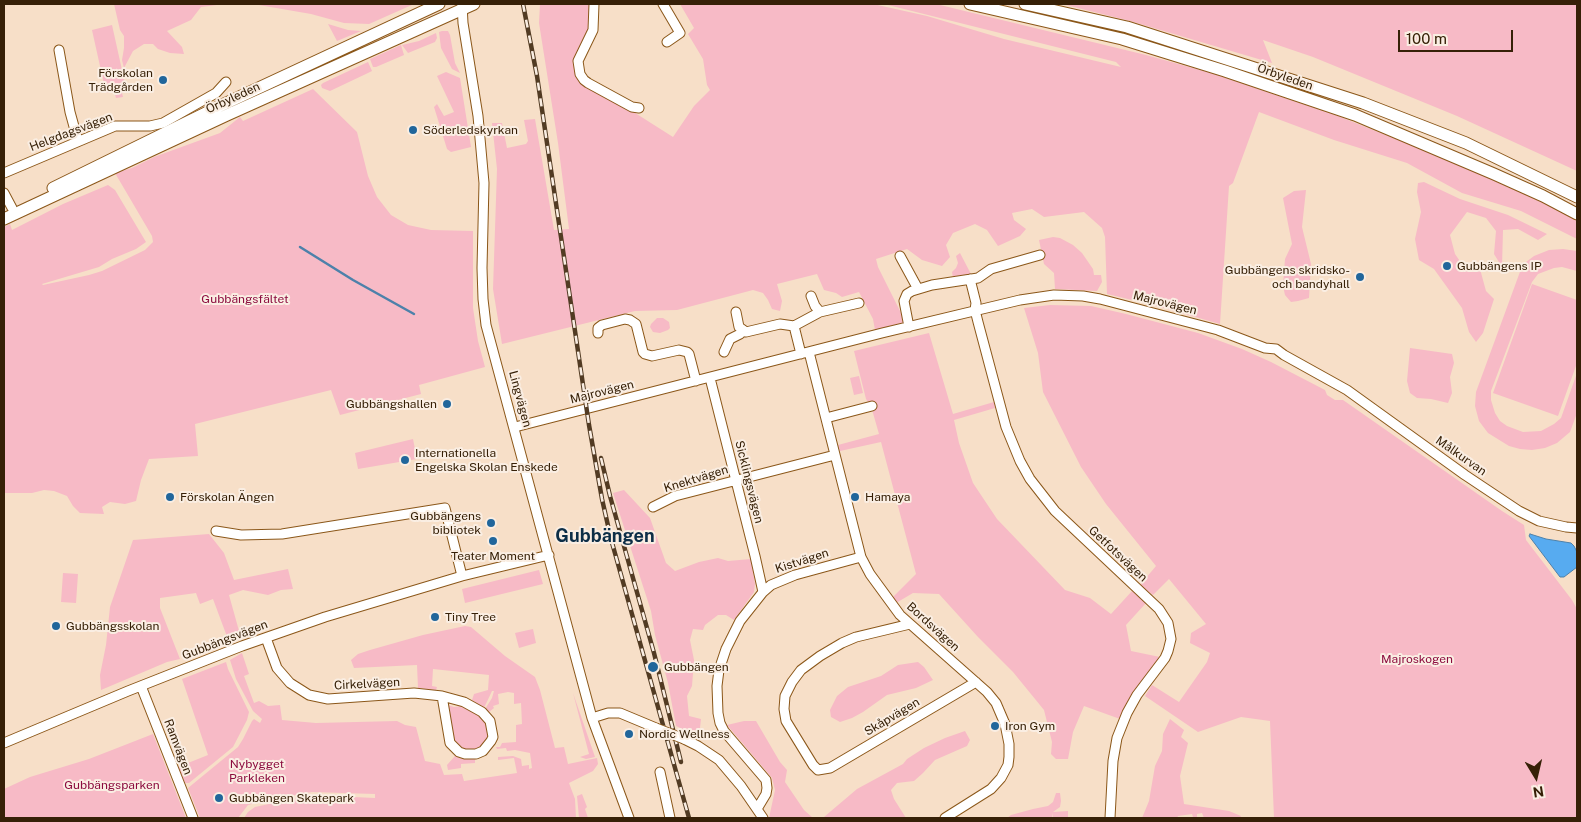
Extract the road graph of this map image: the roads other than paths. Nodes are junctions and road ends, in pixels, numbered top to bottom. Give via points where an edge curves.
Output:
1 (439, 4) edge
2 (474, 4) edge
3 (594, 4) edge
4 (663, 4) edge
5 (970, 4) edge
6 (1025, 4) edge
7 (462, 6) edge
8 (667, 42) dead end
9 (59, 50) dead end
10 (226, 82) dead end
11 (639, 108) dead end
12 (78, 141) junction
13 (4, 173) edge
14 (4, 193) edge
15 (1577, 197) edge
16 (8, 210) edge
17 (1577, 214) edge
18 (4, 219) edge
19 (1040, 255) dead end
20 (900, 256) dead end
21 (970, 280) junction
22 (918, 289) junction
23 (811, 296) dead end
24 (859, 303) dead end
25 (975, 310) junction
26 (736, 312) dead end
27 (820, 312) junction
28 (794, 326) junction
29 (909, 327) junction
30 (743, 330) junction
31 (598, 333) dead end
32 (724, 352) dead end
33 (805, 353) junction
34 (710, 378) junction
35 (696, 381) junction
36 (1339, 385) joint
37 (872, 406) dead end
38 (826, 418) junction
39 (515, 427) junction
40 (835, 455) junction
41 (735, 480) junction
42 (653, 506) dead end
43 (1577, 528) edge
44 (216, 531) dead end
45 (549, 556) junction
46 (861, 557) junction
47 (462, 576) junction
48 (763, 592) junction
49 (910, 624) junction
50 (266, 638) junction
51 (976, 682) junction
52 (141, 686) junction
53 (442, 696) junction
54 (592, 718) junction
55 (4, 743) edge
56 (660, 772) dead end
57 (757, 809) junction
58 (193, 818) edge
59 (629, 818) edge
60 (670, 818) edge
61 (763, 818) edge
62 (945, 818) edge
63 (1110, 818) edge

1 - 16 main road, Örbyleden
2 - 7 main road, Örbyleden
3 - 11 street via 593,30 578,61 580,74 588,83
4 - 8 street via 680,32
5 - 17 main road, Örbyleden via 1122,39 1346,112 1476,166
6 - 15 main road, Örbyleden via 1127,27 1363,103 1466,143
7 - 18 main road, Örbyleden
7 - 39 street, Lingvägen via 484,183 484,312
9 - 12 street
10 - 12 street, Helgdagsvägen via 216,93 163,123 115,126
12 - 13 street, Helgdagsvägen
14 - 16 street
19 - 21 street via 991,269
20 - 22 street
21 - 22 street
21 - 25 street
22 - 29 street via 907,294 904,301
23 - 27 street
24 - 27 street
25 - 29 street, Majrovägen
25 - 36 street, Majrovägen via 1054,295 1100,299 1276,349
25 - 63 street, Getfotsvägen via 1006,427 1030,479 1055,511 1159,609 1168,624 1171,639 1165,658 1137,696 1117,738
26 - 30 street via 739,327
27 - 28 street
28 - 30 street via 780,324
28 - 33 street
29 - 33 street, Majrovägen
30 - 32 street via 730,339
31 - 35 street via 602,325 630,320 636,324 645,354 687,352
33 - 34 street, Majrovägen
33 - 38 street, Bordsvägen
34 - 35 street, Majrovägen
34 - 41 street, Sicklingsvägen
35 - 39 street, Majrovägen
36 - 43 street, Målkurvan via 1519,512 1539,521
37 - 38 street
38 - 40 street, Bordsvägen
39 - 45 street, Lingvägen
40 - 41 street, Knektvägen
40 - 46 street, Bordsvägen
41 - 42 street, Knektvägen via 675,496
41 - 48 street, Sicklingsvägen
44 - 47 street via 241,535 282,534 445,508
45 - 47 street, Gubbängsvägen
45 - 54 street, Lingvägen
46 - 48 street, Kistvägen via 781,580
46 - 49 street, Bordsvägen via 889,602
47 - 50 street, Gubbängsvägen
48 - 57 street, Kistvägen via 731,636 720,665 717,686 718,713 724,731 766,780 766,794
49 - 51 street, Bordsvägen
49 - 51 street, Skåpvägen via 842,643 801,670 792,682 785,696 786,720 818,770 830,768
50 - 52 street, Gubbängsvägen
50 - 53 street, Cirkelvägen via 277,668 290,683 309,695 328,698 414,693
51 - 62 street, Bordsvägen via 1001,713 1009,744 1008,765 990,789
52 - 55 street, Gubbängsvägen
52 - 58 street, Ramvägen
53 - 53 street, Cirkelvägen via 450,743 465,754 483,751 493,737 487,717 464,702
54 - 57 street, bridge via 620,713 684,738 719,760
54 - 59 street, Lingvägen
56 - 60 street
57 - 61 street

